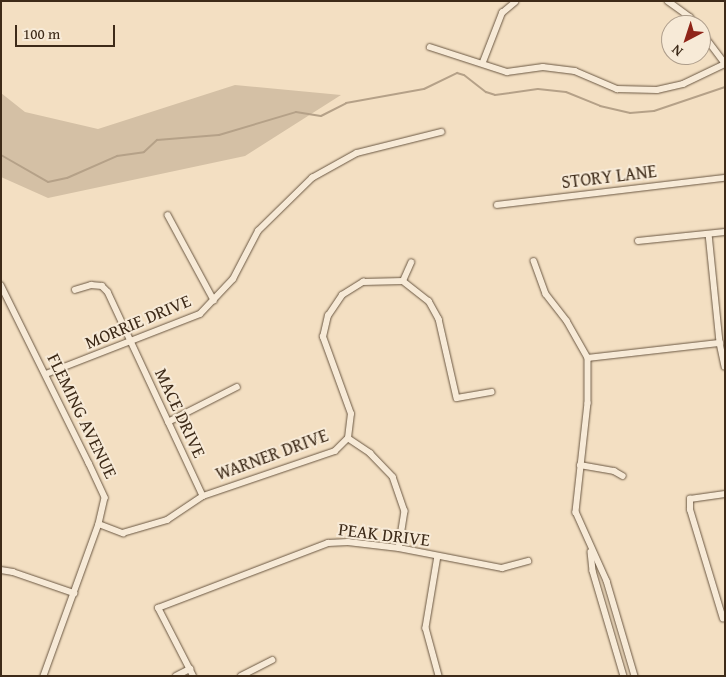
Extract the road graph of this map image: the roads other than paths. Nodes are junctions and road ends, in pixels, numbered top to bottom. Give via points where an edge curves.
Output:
1 (668, 1) edge
2 (515, 2) edge
3 (687, 15) edge
4 (711, 45) edge
5 (430, 46) dead end
6 (483, 62) junction
7 (725, 64) edge
8 (441, 132) dead end
9 (725, 178) edge
10 (497, 206) dead end
11 (168, 215) dead end
12 (725, 232) edge
13 (709, 234) junction
14 (638, 241) dead end
15 (534, 261) dead end
16 (411, 262) dead end
17 (403, 281) junction
18 (1, 285) edge
19 (75, 290) dead end
20 (214, 300) junction
21 (131, 343) junction
22 (720, 343) junction
23 (588, 358) junction
24 (725, 366) edge
25 (46, 374) junction
26 (237, 387) dead end
27 (491, 392) dead end
28 (168, 422) junction
29 (348, 438) junction
30 (580, 465) junction
31 (623, 476) dead end
32 (725, 494) edge
33 (204, 496) junction
34 (99, 524) junction
35 (590, 547) junction
36 (399, 548) junction
37 (438, 556) junction
38 (528, 561) dead end
39 (1, 570) edge
40 (74, 593) junction
41 (723, 619) dead end
42 (272, 660) dead end
43 (190, 669) junction
44 (44, 676) edge
45 (176, 676) edge
46 (193, 676) edge
47 (242, 676) edge
48 (439, 676) edge
49 (624, 676) edge
50 (635, 676) edge

1 - 3 street
2 - 6 street via 502,13
4 - 7 street
5 - 6 street
6 - 7 street via 507,72 543,67 575,71 617,89 656,90 683,84
8 - 20 street, MORRIE DRIVE via 356,153 312,178 258,231 233,279
9 - 10 street, STORY LANE
11 - 20 street
12 - 13 street
13 - 14 street
13 - 22 street
15 - 23 street via 546,294 567,321
16 - 17 street
17 - 27 street via 429,302 439,319 457,398
17 - 29 street, WARNER DRIVE via 363,282 342,295 328,316 324,338 351,414
18 - 25 street, FLEMING AVENUE
19 - 21 street, MACE DRIVE via 91,285 102,286 108,292
20 - 21 street, MORRIE DRIVE via 200,314
21 - 25 street, MORRIE DRIVE
21 - 28 street, MACE DRIVE
22 - 23 street
22 - 24 street
23 - 30 street via 588,403
25 - 34 street, FLEMING AVENUE via 105,498
26 - 28 street
28 - 33 street, MACE DRIVE
29 - 33 street, WARNER DRIVE via 335,450
29 - 36 street via 370,453 393,477 405,511
30 - 31 street via 614,471
30 - 35 street via 576,512
32 - 41 street via 690,499 690,510
33 - 34 street, WARNER DRIVE via 167,520 123,533
34 - 40 street, FLEMING AVENUE
35 - 49 street via 593,571
35 - 50 street via 607,581
36 - 37 street, PEAK DRIVE
36 - 43 street, PEAK DRIVE via 328,543 158,608
37 - 38 street, PEAK DRIVE via 502,568
37 - 48 street via 426,628
39 - 40 street
40 - 44 street, FLEMING AVENUE
42 - 47 street
43 - 45 street
43 - 46 street

